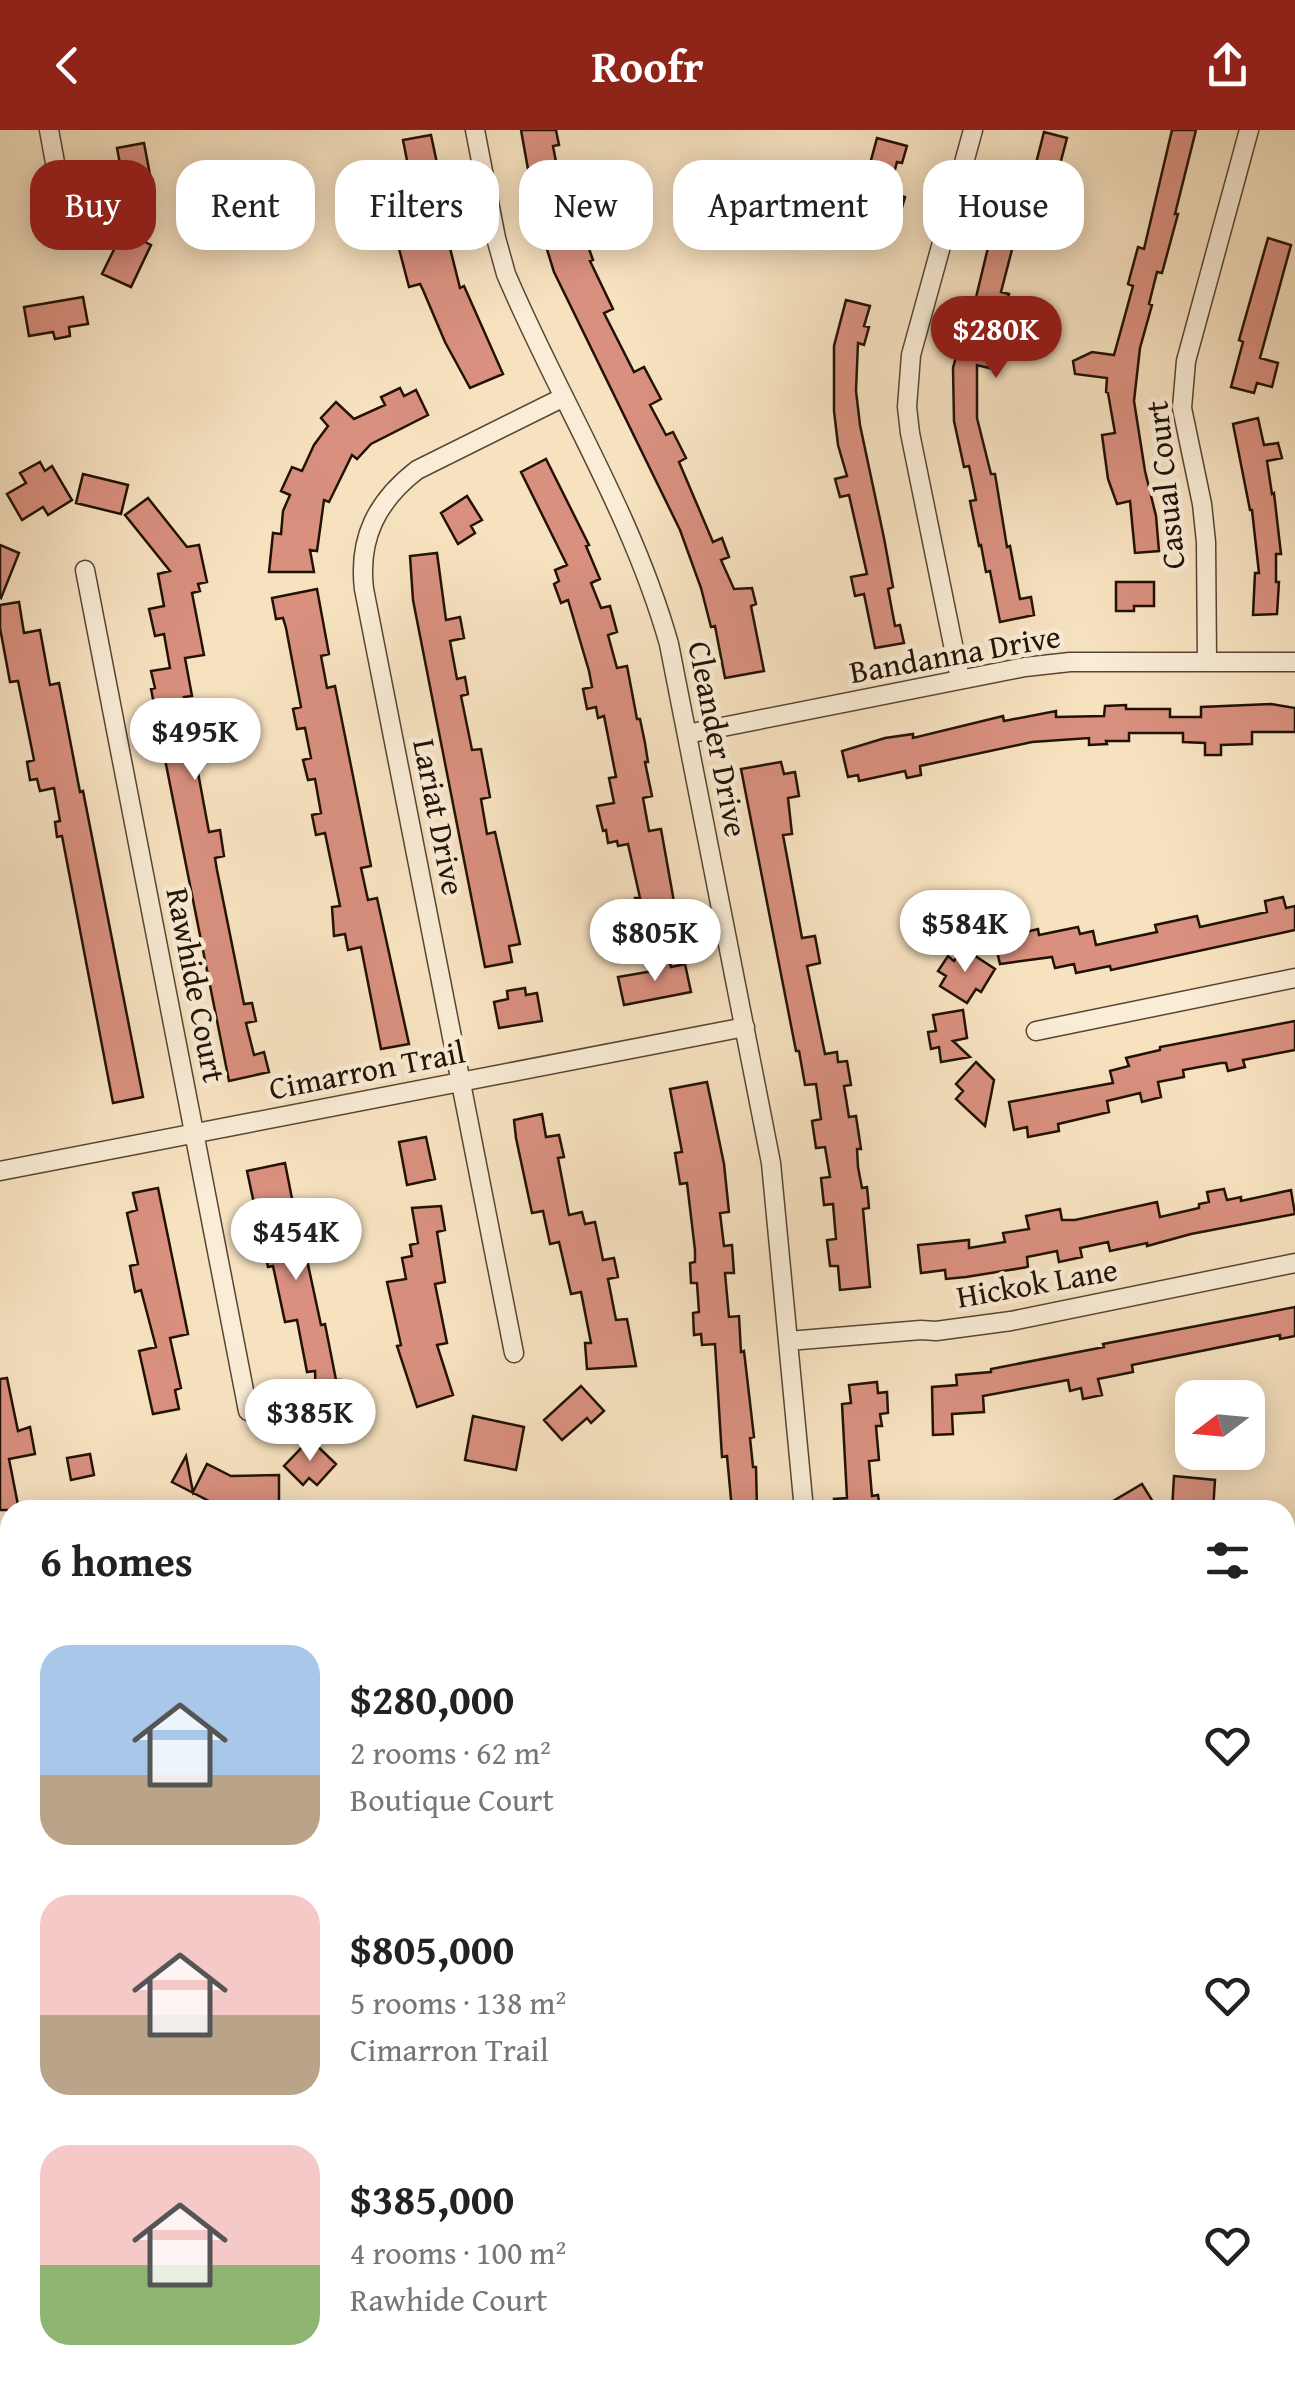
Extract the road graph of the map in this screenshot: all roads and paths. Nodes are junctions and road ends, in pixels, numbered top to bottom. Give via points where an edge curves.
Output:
1 (49, 130) edge
2 (475, 130) edge
3 (973, 130) edge
4 (1249, 130) edge
5 (54, 160) edge
6 (564, 396) junction
7 (85, 570) dead end
8 (1207, 662) junction
9 (1295, 662) edge
10 (960, 679) junction
11 (688, 734) junction
12 (1295, 978) edge
13 (744, 1027) junction
14 (1036, 1032) dead end
15 (461, 1082) junction
16 (194, 1134) junction
17 (0, 1171) edge
18 (1295, 1262) edge
19 (788, 1342) junction
20 (514, 1354) dead end
21 (248, 1411) dead end
22 (803, 1500) edge

1 - 5 street
2 - 6 street, Cleander Drive via 506,274
3 - 10 street via 907,381 910,433
4 - 8 street, Casual Court via 1186,361 1182,408 1206,542
6 - 11 street, Cleander Drive via 654,592
6 - 15 street, Lariat Drive via 397,486 372,522 363,555 364,590
7 - 16 street, Rawhide Court
8 - 9 street, Bandanna Drive
8 - 10 street, Bandanna Drive via 1070,662
10 - 11 street, Bandanna Drive
11 - 13 street, Cleander Drive
12 - 14 street
13 - 15 street, Cimarron Trail
13 - 19 street, Cleander Drive via 770,1163
15 - 16 street, Cimarron Trail
15 - 20 street, Lariat Drive
16 - 17 street, Cimarron Trail
16 - 21 street, Rawhide Court
18 - 19 street, Hickok Lane via 1011,1321
19 - 22 street, Cleander Drive

